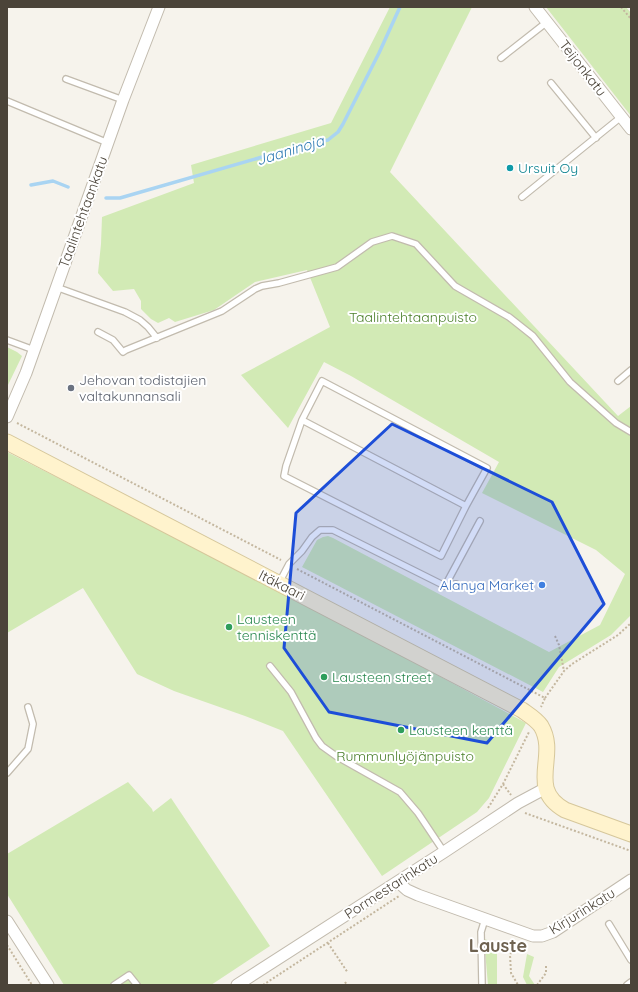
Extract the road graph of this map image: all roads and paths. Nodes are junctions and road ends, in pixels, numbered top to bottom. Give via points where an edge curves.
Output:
1 (159, 7) edge
2 (535, 7) edge
3 (621, 7) edge
4 (631, 19) edge
5 (546, 22) junction
6 (501, 58) dead end
7 (66, 79) dead end
8 (551, 83) dead end
9 (123, 100) junction
10 (7, 101) edge
11 (621, 117) junction
12 (631, 129) edge
13 (596, 138) junction
14 (108, 143) junction
15 (522, 198) dead end
16 (56, 286) junction
17 (98, 332) dead end
18 (157, 338) junction
19 (7, 340) edge
20 (34, 350) junction
21 (631, 370) edge
22 (618, 381) dead end
23 (7, 417) edge
24 (302, 420) junction
25 (631, 432) edge
26 (7, 442) edge
27 (466, 506) junction
28 (480, 521) dead end
29 (279, 583) junction
30 (456, 584) dead end
31 (445, 586) junction
32 (631, 622) edge
33 (556, 636) dead end
34 (270, 666) dead end
35 (564, 670) junction
36 (545, 698) dead end
37 (28, 707) dead end
38 (531, 728) dead end
39 (7, 773) edge
40 (546, 788) junction
41 (487, 811) dead end
42 (526, 813) dead end
43 (631, 834) edge
44 (631, 851) edge
45 (444, 852) junction
46 (631, 880) edge
47 (398, 882) junction
48 (393, 901) dead end
49 (485, 920) junction
50 (7, 921) edge
51 (609, 924) dead end
52 (517, 931) junction
53 (328, 943) junction
54 (7, 945) edge
55 (631, 960) edge
56 (546, 966) dead end
57 (348, 973) dead end
58 (345, 982) dead end
59 (631, 982) edge
60 (32, 985) edge
61 (48, 985) edge
62 (114, 985) edge
63 (137, 985) edge
64 (237, 985) edge
65 (263, 985) edge
66 (347, 985) edge
67 (482, 985) edge
68 (518, 985) edge
69 (537, 985) edge
70 (627, 985) edge

1 - 9 street, Taalintehtaankatu
2 - 5 street, Teijonkatu
3 - 4 path
5 - 6 lane
5 - 11 street, Teijonkatu
7 - 9 lane
8 - 13 lane
9 - 14 street, Taalintehtaankatu
10 - 14 lane
11 - 12 street, Teijonkatu
11 - 13 lane
13 - 15 lane
14 - 16 street, Taalintehtaankatu
16 - 18 lane via 125,312 140,320
16 - 20 street, Taalintehtaankatu
17 - 18 lane via 113,340 123,352
18 - 25 lane via 222,311 262,286 337,267 372,242 392,236 416,244 455,286 509,317 533,336 570,382 616,423
19 - 20 lane
20 - 23 street, Taalintehtaankatu
21 - 22 lane
24 - 27 lane
24 - 27 lane via 322,381 487,468
24 - 27 lane via 284,476 441,556
26 - 29 street, Itäkaari
28 - 31 lane
29 - 31 lane via 289,564 312,537 320,530 333,530
29 - 40 street, Itäkaari via 535,719 541,726 547,744 544,776
30 - 31 lane
32 - 35 path via 618,635
33 - 35 path
34 - 45 lane via 291,692 322,746 400,792 418,813
35 - 36 path
37 - 39 lane via 33,724 28,749
38 - 41 path
40 - 43 street via 560,808
40 - 45 street, Pormestarinkatu via 518,803
42 - 44 path
45 - 47 street, Pormestarinkatu
46 - 52 street, Kirjurinkatu via 553,932 533,936
47 - 49 street, Kirjurinkatu via 418,895
47 - 64 street, Pormestarinkatu
48 - 53 path
49 - 52 street, Kirjurinkatu
49 - 67 lane via 481,932
50 - 61 street
51 - 55 lane
52 - 68 path via 510,955 511,974
53 - 57 path
53 - 65 path
54 - 60 path
56 - 69 path via 546,973
58 - 66 path
59 - 70 lane
62 - 63 lane via 130,975

